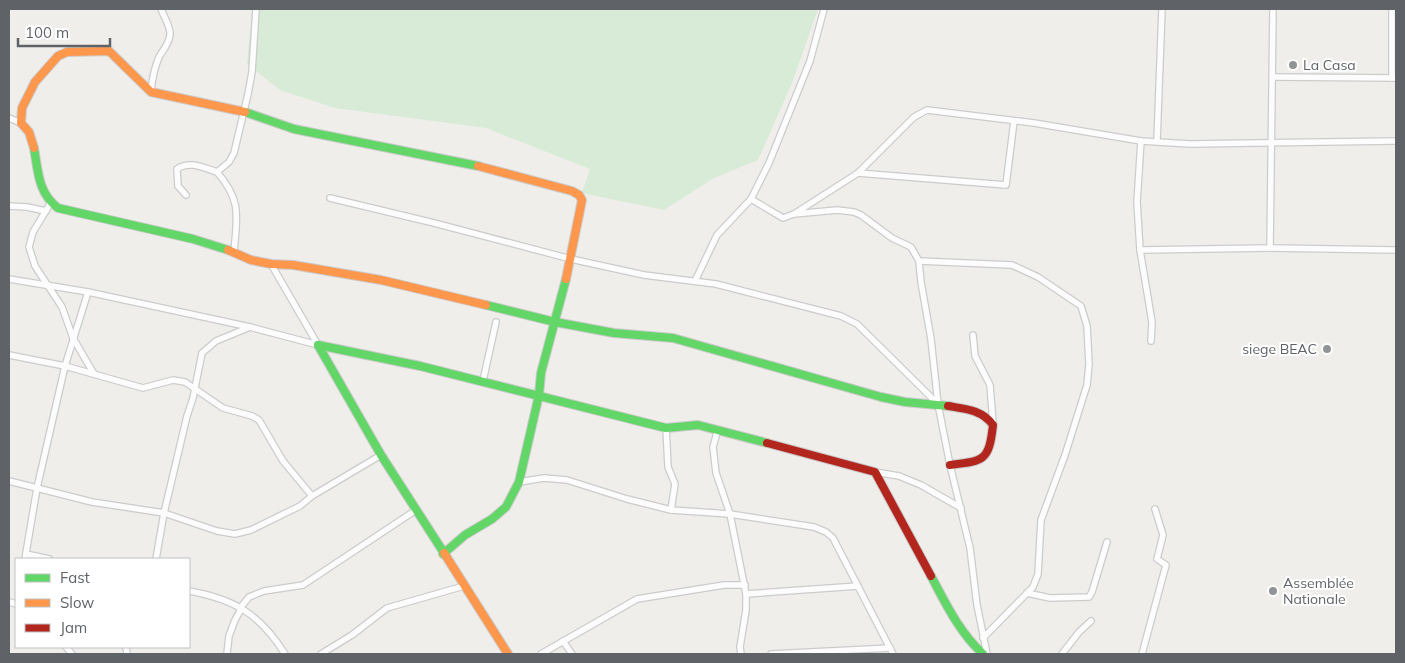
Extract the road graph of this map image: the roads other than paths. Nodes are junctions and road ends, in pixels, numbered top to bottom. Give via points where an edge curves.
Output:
1 (161, 9) edge
2 (256, 9) edge
3 (824, 9) edge
4 (1162, 9) edge
5 (1273, 9) edge
6 (1392, 9) edge
7 (1273, 77) junction
8 (1394, 78) edge
9 (151, 92) junction
10 (244, 111) junction
11 (9, 118) edge
12 (1014, 120) junction
13 (21, 123) junction
14 (1396, 140) edge
15 (1141, 141) junction
16 (1158, 141) junction
17 (1272, 142) junction
18 (217, 172) junction
19 (858, 173) junction
20 (186, 195) dead end
21 (330, 198) dead end
22 (751, 199) junction
23 (9, 206) edge
24 (48, 207) junction
25 (794, 214) junction
26 (1270, 248) junction
27 (1140, 250) junction
28 (1396, 250) edge
29 (234, 252) junction
30 (571, 259) junction
31 (920, 261) junction
32 (272, 264) junction
33 (9, 279) edge
34 (695, 281) junction
35 (49, 286) junction
36 (88, 292) junction
37 (496, 322) dead end
38 (555, 322) junction
39 (250, 327) junction
40 (973, 335) dead end
41 (73, 338) junction
42 (1151, 341) dead end
43 (318, 345) junction
44 (9, 355) edge
45 (64, 366) junction
46 (94, 374) junction
47 (483, 381) junction
48 (195, 389) junction
49 (539, 395) junction
50 (938, 404) junction
51 (993, 425) junction
52 (666, 428) junction
53 (718, 429) junction
54 (380, 455) junction
55 (950, 465) junction
56 (875, 472) junction
57 (9, 480) edge
58 (519, 482) junction
59 (36, 488) junction
60 (312, 496) junction
61 (961, 508) junction
62 (1155, 509) dead end
63 (416, 510) junction
64 (671, 510) junction
65 (164, 513) junction
66 (730, 514) junction
67 (1107, 542) dead end
68 (443, 554) junction
69 (26, 556) edge
70 (41, 558) edge
71 (156, 558) edge
72 (745, 585) junction
73 (464, 586) junction
74 (858, 586) junction
75 (190, 591) edge
76 (1027, 593) junction
77 (746, 594) junction
78 (240, 607) junction
79 (1091, 621) dead end
80 (983, 638) junction
81 (563, 641) junction
82 (890, 648) junction
83 (227, 654) edge
84 (285, 654) edge
85 (321, 654) edge
86 (508, 654) edge
87 (541, 654) edge
88 (572, 654) edge
89 (741, 654) edge
90 (771, 654) edge
91 (893, 654) edge
92 (983, 654) edge
93 (987, 654) edge
94 (1062, 654) edge
95 (1142, 654) edge

1 - 9 street via 170,36 152,76
2 - 10 street via 252,72
3 - 22 street via 810,61
4 - 16 street
5 - 7 street
6 - 8 street
7 - 8 street
7 - 17 street
9 - 10 street
9 - 13 street via 110,51 67,52 58,56 35,82 22,108
10 - 18 street via 234,153
10 - 30 street via 294,129 469,164 572,191 582,200
11 - 13 street
12 - 15 street
12 - 19 street via 927,110 914,117
12 - 19 street via 1006,185
13 - 24 street via 30,135
14 - 17 street
15 - 16 street
15 - 27 street via 1137,202
16 - 17 street via 1190,144
17 - 26 street
18 - 20 street via 182,165 177,169 178,186
18 - 29 street via 229,186 238,213
19 - 25 street
21 - 30 street
22 - 25 street via 783,218
22 - 34 street via 717,235
23 - 24 street
24 - 29 street via 193,239
24 - 35 street via 33,232 29,247 35,266
25 - 31 street via 837,210 854,212 911,247
26 - 27 street
26 - 28 street
27 - 42 street via 1152,322
29 - 32 street
30 - 34 street via 644,275
30 - 38 street
31 - 50 street
31 - 76 street via 1012,265 1038,277 1081,306 1087,326 1088,385 1041,520 1038,574
32 - 38 street via 381,280
32 - 43 street
33 - 35 street
34 - 50 street via 850,319
35 - 36 street
35 - 41 street via 62,307
36 - 39 street
36 - 41 street
37 - 47 street
38 - 49 street via 541,373
38 - 50 street via 614,333 673,338 881,397
39 - 43 street
39 - 48 street via 209,345 202,354
40 - 51 street via 975,356 990,385
41 - 45 street
41 - 46 street
43 - 47 street
43 - 54 street
44 - 45 street
45 - 46 street
45 - 59 street
46 - 48 street via 142,388 173,380 186,382
47 - 49 street
48 - 60 street via 223,408 259,420 283,461
48 - 65 street
49 - 52 street
49 - 58 street
50 - 51 street via 976,411
50 - 55 street
51 - 55 street via 990,447 984,458 978,462
52 - 53 street via 698,425
52 - 64 street via 668,467 675,484
53 - 56 street
53 - 66 street via 713,447 716,473
54 - 60 street
54 - 63 street
55 - 61 street
56 - 61 street via 899,476 921,485
56 - 92 street via 958,625
57 - 59 street
58 - 64 street via 544,478 567,480
58 - 68 street via 506,507
59 - 65 street via 92,502
59 - 69 street
60 - 65 street via 268,523 235,534
61 - 80 street
62 - 95 street via 1163,536 1157,559 1166,565
63 - 68 street
63 - 78 street via 303,585 264,591 249,597
64 - 66 street
65 - 71 street
66 - 72 street
66 - 74 street via 814,527 826,532 834,538
67 - 76 street via 1090,596 1050,598
68 - 73 street
69 - 70 street
72 - 77 street
72 - 81 street via 724,585 637,599
73 - 85 street via 386,608 352,636
73 - 86 street
74 - 77 street
74 - 82 street
75 - 78 street
76 - 80 street
77 - 89 street
78 - 83 street via 229,636
78 - 84 street via 257,620
79 - 94 street
80 - 93 street
81 - 87 street
81 - 88 street
82 - 90 street
82 - 91 street

